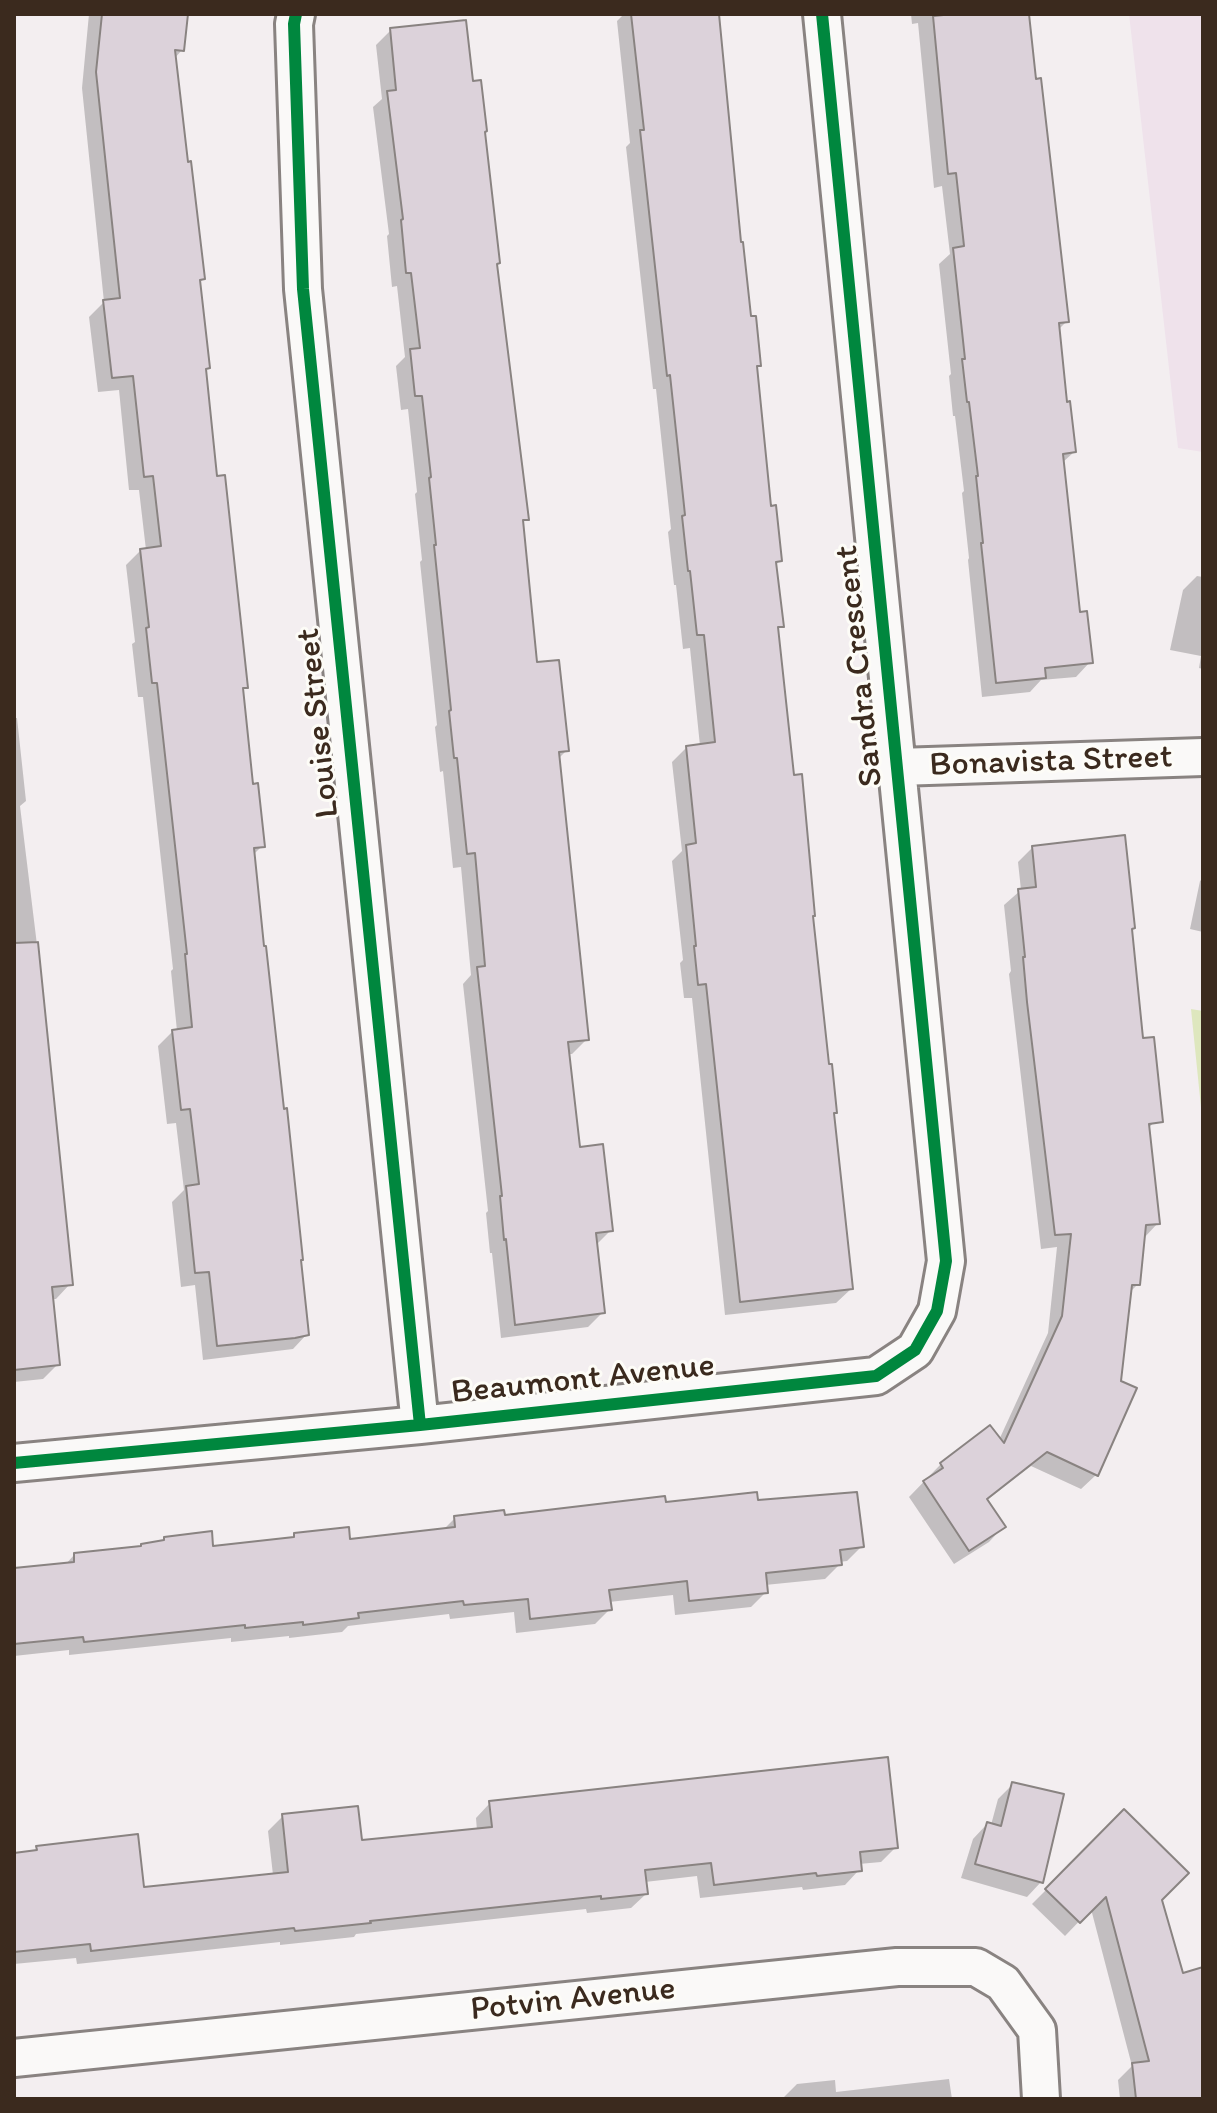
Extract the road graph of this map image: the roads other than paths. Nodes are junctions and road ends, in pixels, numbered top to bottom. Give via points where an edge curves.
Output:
1 (296, 14) edge
2 (822, 14) edge
3 (1203, 757) edge
4 (898, 767) junction
5 (937, 1311) joint
6 (420, 1425) junction
7 (14, 1463) edge
8 (14, 2058) edge
9 (1041, 2099) edge

1 - 6 street, Louise Street via 303,289
2 - 4 street, Sandra Crescent
3 - 4 street, Bonavista Street
4 - 5 street, Sandra Crescent via 946,1261
5 - 6 street, Beaumont Avenue via 915,1350 876,1376
6 - 7 street, Beaumont Avenue
8 - 9 street, Potvin Avenue via 897,1967 976,1967 1003,1983 1037,2030

